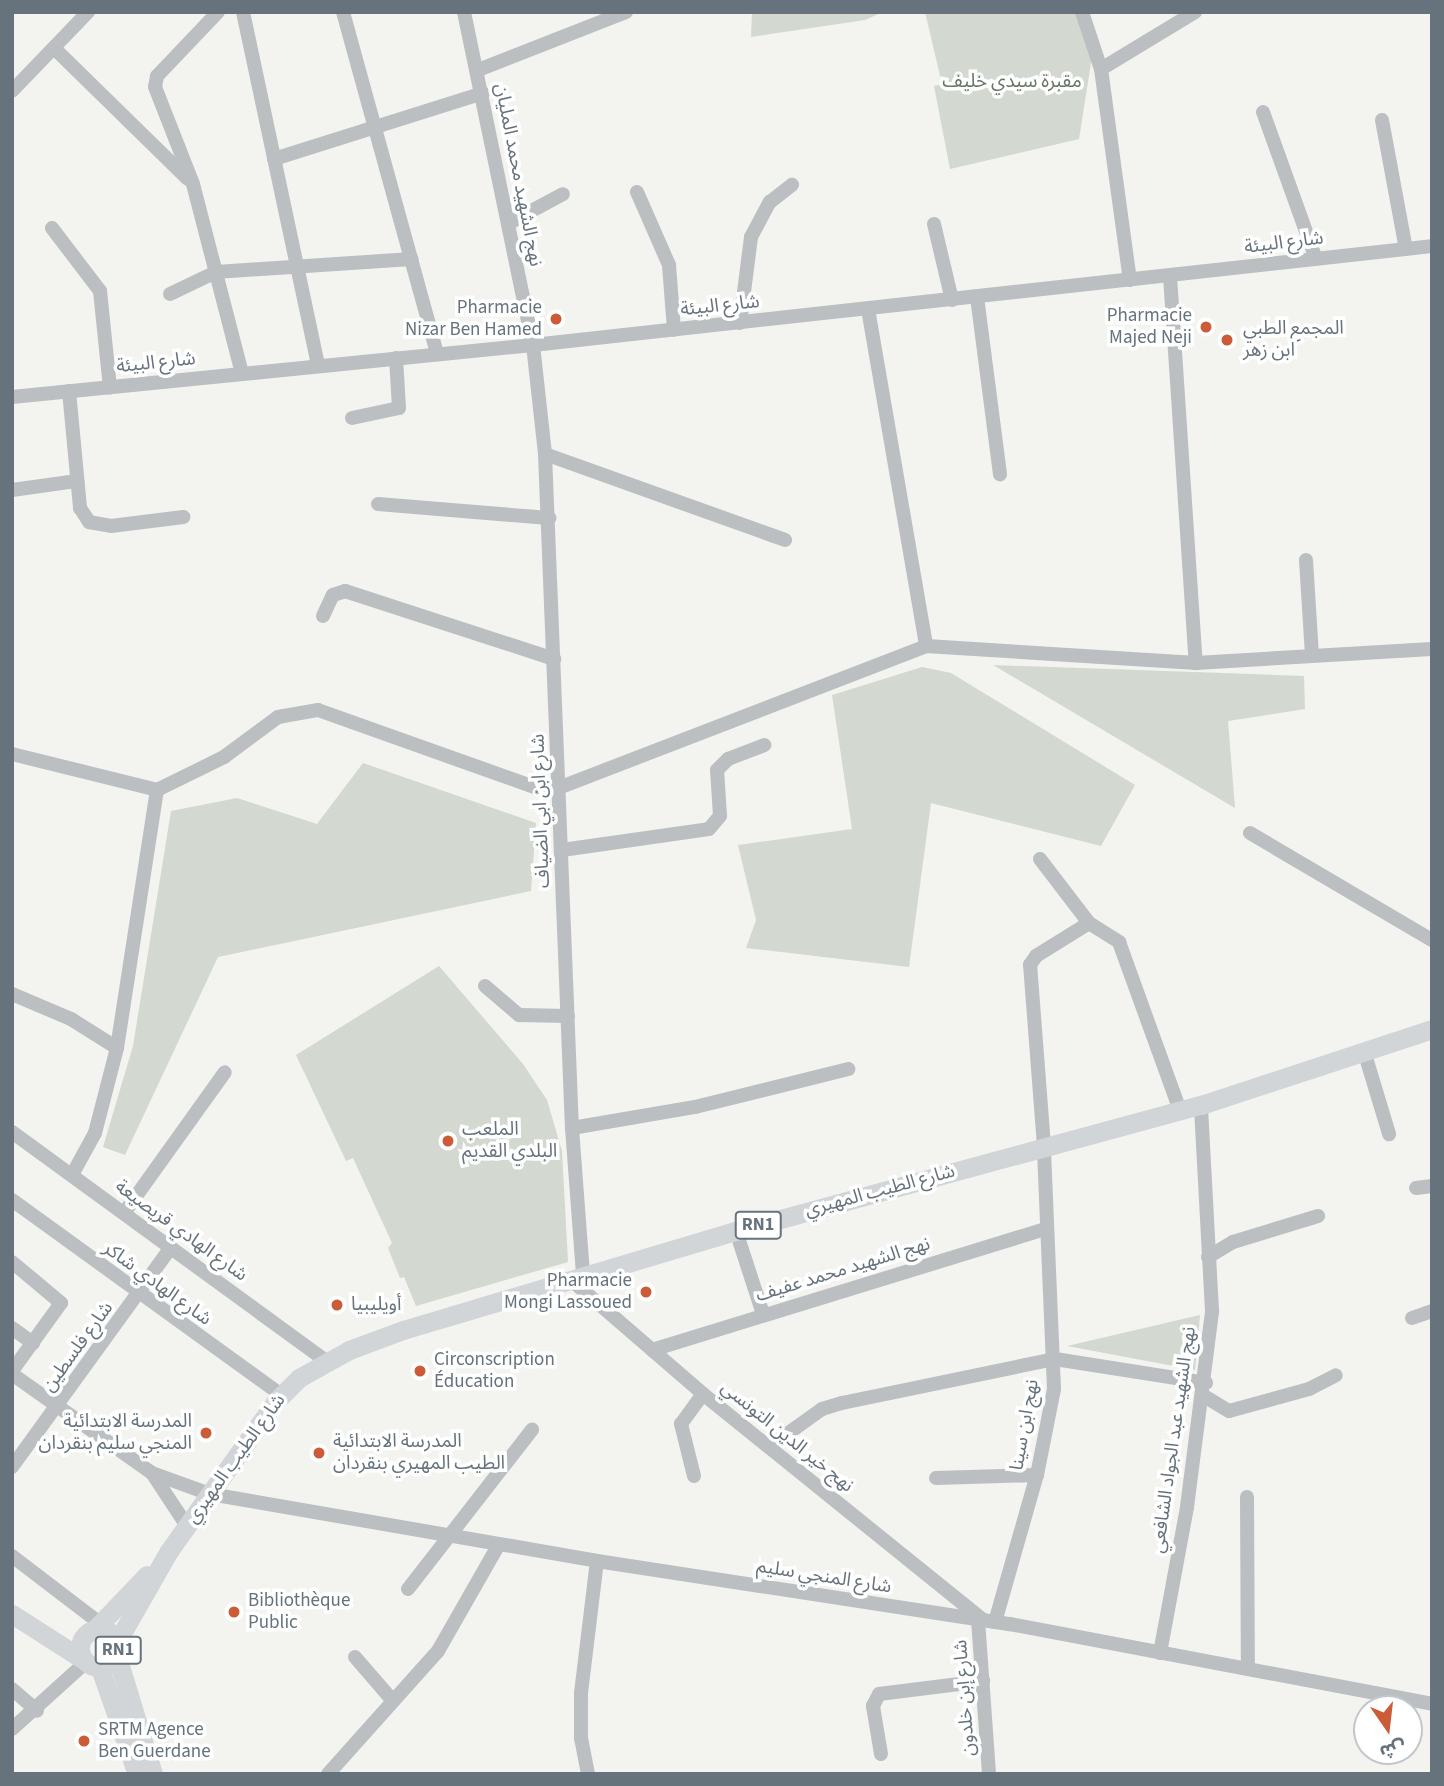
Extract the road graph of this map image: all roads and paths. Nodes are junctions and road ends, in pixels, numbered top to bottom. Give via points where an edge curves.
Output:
1 (88, 12) edge
2 (218, 12) edge
3 (243, 12) edge
4 (344, 12) edge
5 (464, 12) edge
6 (626, 12) edge
7 (1082, 12) edge
8 (1195, 12) edge
9 (54, 48) junction
10 (1101, 69) junction
11 (478, 70) junction
12 (12, 91) edge
13 (482, 93) junction
14 (1263, 112) dead end
15 (1382, 120) dead end
16 (375, 126) junction
17 (274, 159) junction
18 (192, 184) junction
19 (792, 185) dead end
20 (637, 192) dead end
21 (563, 194) dead end
22 (509, 223) junction
23 (934, 223) dead end
24 (52, 228) dead end
25 (1432, 246) edge
26 (1406, 249) junction
27 (412, 259) junction
28 (1316, 259) junction
29 (297, 267) junction
30 (216, 272) junction
31 (1170, 276) junction
32 (1130, 280) junction
33 (170, 294) dead end
34 (977, 297) junction
35 (953, 300) junction
36 (868, 309) junction
37 (740, 323) junction
38 (674, 330) junction
39 (533, 345) junction
40 (438, 354) junction
41 (396, 358) junction
42 (318, 366) junction
43 (242, 374) junction
44 (110, 387) junction
45 (69, 391) junction
46 (12, 397) edge
47 (352, 418) dead end
48 (545, 454) junction
49 (1000, 475) dead end
50 (77, 481) junction
51 (12, 490) edge
52 (378, 504) dead end
53 (183, 517) dead end
54 (549, 518) junction
55 (785, 540) dead end
56 (1306, 560) dead end
57 (323, 616) dead end
58 (926, 646) junction
59 (1432, 649) edge
60 (1312, 656) junction
61 (554, 659) junction
62 (1196, 663) junction
63 (764, 745) dead end
64 (12, 754) edge
65 (157, 790) junction
66 (559, 790) junction
67 (1250, 833) dead end
68 (562, 850) junction
69 (1040, 859) dead end
70 (1089, 923) junction
71 (1432, 940) edge
72 (485, 986) dead end
73 (12, 994) edge
74 (568, 1016) junction
75 (1432, 1029) edge
76 (117, 1048) junction
77 (1364, 1051) junction
78 (848, 1069) dead end
79 (225, 1072) dead end
80 (1201, 1105) junction
81 (1179, 1108) junction
82 (572, 1128) junction
83 (12, 1132) edge
84 (1389, 1134) dead end
85 (1044, 1146) junction
86 (72, 1175) junction
87 (1432, 1186) edge
88 (1416, 1188) dead end
89 (12, 1200) edge
90 (124, 1213) junction
91 (1318, 1216) dead end
92 (1045, 1228) junction
93 (736, 1231) junction
94 (170, 1247) junction
95 (1208, 1257) junction
96 (12, 1262) edge
97 (577, 1278) junction
98 (139, 1294) junction
99 (1432, 1311) edge
100 (763, 1314) junction
101 (1412, 1318) dead end
102 (12, 1328) edge
103 (33, 1343) junction
104 (652, 1350) junction
105 (1055, 1359) junction
106 (326, 1361) junction
107 (12, 1372) edge
108 (1336, 1375) dead end
109 (1205, 1390) junction
110 (703, 1394) junction
111 (281, 1395) junction
112 (59, 1407) junction
113 (532, 1430) dead end
114 (769, 1447) junction
115 (12, 1466) edge
116 (152, 1473) junction
117 (1037, 1475) junction
118 (694, 1476) dead end
119 (936, 1478) dead end
120 (210, 1494) junction
121 (1247, 1497) dead end
122 (187, 1525) junction
123 (445, 1536) junction
124 (499, 1544) junction
125 (169, 1551) junction
126 (12, 1556) edge
127 (597, 1561) junction
128 (408, 1590) dead end
129 (12, 1614) edge
130 (985, 1621) junction
131 (91, 1647) junction
132 (117, 1649) junction
133 (1160, 1653) junction
134 (355, 1657) dead end
135 (1248, 1669) junction
136 (983, 1681) junction
137 (12, 1689) edge
138 (393, 1701) junction
139 (1432, 1704) edge
140 (37, 1711) junction
141 (12, 1729) edge
142 (881, 1754) dead end
143 (137, 1774) edge
144 (153, 1774) edge
145 (328, 1774) edge
146 (588, 1774) edge
147 (989, 1774) edge

1 - 9 street
2 - 18 street via 157,76 155,87
3 - 17 street
4 - 16 street
5 - 11 street, نهج الشهيد محمد المليان
6 - 11 street
7 - 10 street
8 - 10 street
9 - 12 street
9 - 18 street
10 - 32 street
11 - 13 street, نهج الشهيد محمد المليان
13 - 16 street
13 - 22 street, نهج الشهيد محمد المليان
14 - 28 street
15 - 26 street
16 - 17 street
16 - 27 street
17 - 29 street
18 - 30 street
19 - 37 street via 770,202 751,237
20 - 38 street via 669,265
21 - 22 street
22 - 39 street, نهج الشهيد محمد المليان
23 - 35 street
24 - 44 street via 100,292
25 - 26 street, شارع البيئة
26 - 28 street, شارع البيئة
27 - 29 street
27 - 40 street
28 - 31 street, شارع البيئة
29 - 30 street
29 - 42 street
30 - 33 street
30 - 43 street
31 - 32 street, شارع البيئة
31 - 62 street
32 - 34 street, شارع البيئة
34 - 35 street, شارع البيئة
34 - 49 street
35 - 36 street, شارع البيئة
36 - 37 street, شارع البيئة
36 - 58 street
37 - 38 street, شارع البيئة
38 - 39 street, شارع البيئة
39 - 40 street, شارع البيئة
39 - 48 street, شارع ابن ابي الضياف
40 - 41 street, شارع البيئة
41 - 42 street, شارع البيئة
41 - 47 street via 399,408
42 - 43 street, شارع البيئة
43 - 44 street, شارع البيئة
44 - 45 street, شارع البيئة
45 - 46 street, شارع البيئة
45 - 50 street
48 - 54 street, شارع ابن ابي الضياف
48 - 55 street
50 - 51 street
50 - 53 street via 83,515 98,526
52 - 54 street
54 - 61 street, شارع ابن ابي الضياف
56 - 60 street
57 - 61 street via 332,595 345,591
58 - 62 street
58 - 66 street
59 - 60 street
60 - 62 street
61 - 66 street, شارع ابن ابي الضياف
63 - 68 street via 729,759 717,770 720,816 709,829
64 - 65 street
65 - 66 street via 224,757 278,717 318,710 539,791
65 - 76 street
66 - 68 street, شارع ابن ابي الضياف
67 - 71 street
68 - 74 street, شارع ابن ابي الضياف
69 - 70 street
70 - 81 street via 1119,942
70 - 85 street, نهج ابن سينا via 1036,956 1030,965
72 - 74 street via 519,1015
73 - 76 street via 71,1019
74 - 82 street, شارع ابن ابي الضياف
75 - 77 main road, شارع الطيب المهيري / RN1
76 - 86 street via 95,1133
77 - 80 main road, شارع الطيب المهيري / RN1
77 - 84 street
78 - 82 street via 695,1107
79 - 90 street
80 - 81 main road, شارع الطيب المهيري / RN1
80 - 95 street, نهج الشهيد عبد الجواد الشافعي
81 - 85 main road, شارع الطيب المهيري / RN1
82 - 97 street, شارع ابن ابي الضياف
83 - 86 street, شارع الهادي قريصيعة
85 - 92 street, نهج ابن سينا
85 - 93 main road, شارع الطيب المهيري / RN1
86 - 90 street, شارع الهادي قريصيعة
87 - 88 street
89 - 98 street, شارع الهادي شاكر
90 - 94 street, شارع الهادي قريصيعة
91 - 95 street via 1233,1242
92 - 100 street, نهج الشهيد محمد عفيف
92 - 105 street, نهج ابن سينا
93 - 97 main road, شارع الطيب المهيري / RN1
93 - 100 street
94 - 98 street, شارع فلسطين
94 - 106 street, شارع الهادي قريصيعة
95 - 109 street, نهج الشهيد عبد الجواد الشافعي via 1212,1311
96 - 103 street via 61,1303
97 - 104 street, نهج خير الدين التونسي
97 - 106 main road, شارع الطيب المهيري / RN1 via 403,1329
98 - 111 street, شارع الهادي شاكر
98 - 112 street, شارع فلسطين
99 - 101 street
100 - 104 street, نهج الشهيد محمد عفيف
102 - 103 street
103 - 107 street
104 - 110 street, نهج خير الدين التونسي
105 - 109 street
105 - 114 street via 822,1409
105 - 117 street, نهج ابن سينا via 1054,1389
106 - 111 main road, شارع الطيب المهيري / RN1
107 - 112 street
108 - 109 street via 1309,1389 1229,1411
109 - 133 street, نهج الشهيد عبد الجواد الشافعي
110 - 114 street, نهج خير الدين التونسي
110 - 118 street via 681,1424
111 - 120 main road, شارع الطيب المهيري / RN1
112 - 115 street, شارع فلسطين
112 - 116 street
113 - 123 street
114 - 130 street, نهج خير الدين التونسي
116 - 120 street, شارع المنجي سليم
116 - 122 street
117 - 119 street
117 - 130 street, نهج ابن سينا
120 - 122 main road, شارع الطيب المهيري / RN1
120 - 123 street, شارع المنجي سليم
121 - 135 street
122 - 125 main road, شارع الطيب المهيري / RN1
123 - 124 street, شارع المنجي سليم
123 - 128 street
124 - 127 street, شارع المنجي سليم
124 - 138 street via 438,1651
125 - 131 main road, RN1
125 - 132 main road, RN1
126 - 131 street
127 - 130 street, شارع المنجي سليم
127 - 146 street via 581,1693 581,1738
129 - 131 main road, RN1 via 47,1637
130 - 133 street, شارع المنجي سليم
130 - 136 street, شارع إبن خلدون
131 - 132 main road, RN1
131 - 132 main road, RN1 via 108,1632
131 - 140 street
131 - 143 main road
132 - 144 main road
133 - 135 street, شارع المنجي سليم
134 - 138 street
135 - 139 street, شارع المنجي سليم
136 - 142 street via 879,1693 873,1706
136 - 147 street, شارع إبن خلدون
137 - 140 street
138 - 145 street
140 - 141 street

